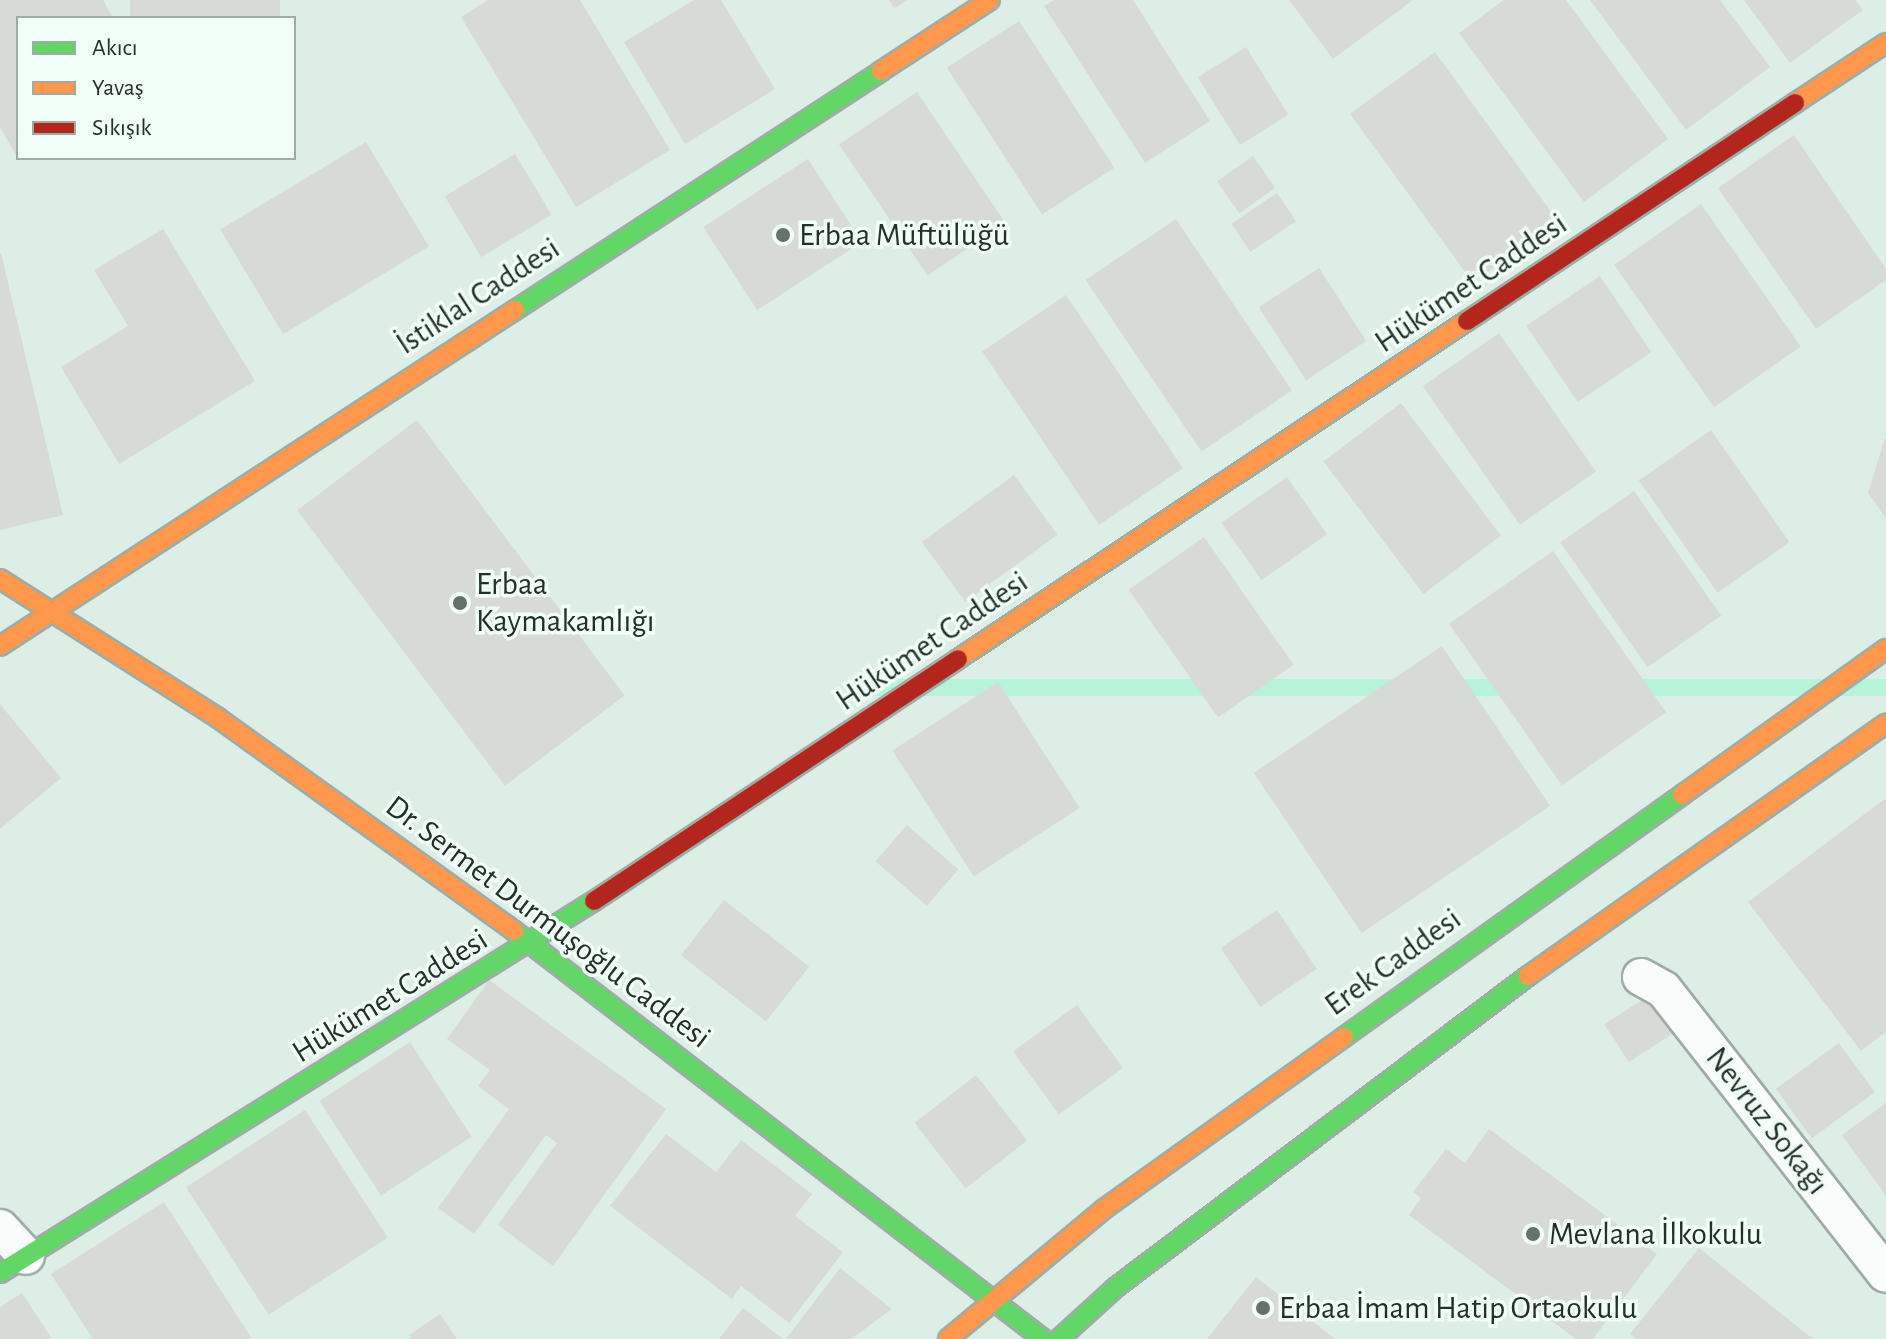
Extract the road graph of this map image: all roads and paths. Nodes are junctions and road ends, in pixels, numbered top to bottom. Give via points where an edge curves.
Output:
1 (990, 0) edge
2 (1886, 43) edge
3 (0, 579) edge
4 (53, 607) junction
5 (0, 646) edge
6 (1886, 649) edge
7 (1886, 723) edge
8 (531, 943) junction
9 (1641, 977) dead end
10 (0, 1228) edge
11 (13, 1265) edge
12 (1886, 1274) edge
13 (993, 1295) junction
14 (948, 1339) edge
15 (1043, 1339) edge
16 (1059, 1339) edge

1 - 4 main road, İstiklal Caddesi
2 - 8 main road, Hükümet Caddesi
3 - 4 main road, Dr. Sermet Durmuşoğlu Caddesi
4 - 5 main road, İstiklal Caddesi
4 - 8 main road, Dr. Sermet Durmuşoğlu Caddesi
6 - 13 main road, Erek Caddesi via 1495,924
7 - 16 main road via 1484,1007 1127,1278
8 - 11 main road, Hükümet Caddesi
8 - 13 main road, Dr. Sermet Durmuşoğlu Caddesi
9 - 12 street, Nevruz Sokağı via 1664,990
10 - 11 street
13 - 14 main road, Erek Caddesi
13 - 15 main road, Dr. Sermet Durmuşoğlu Caddesi

